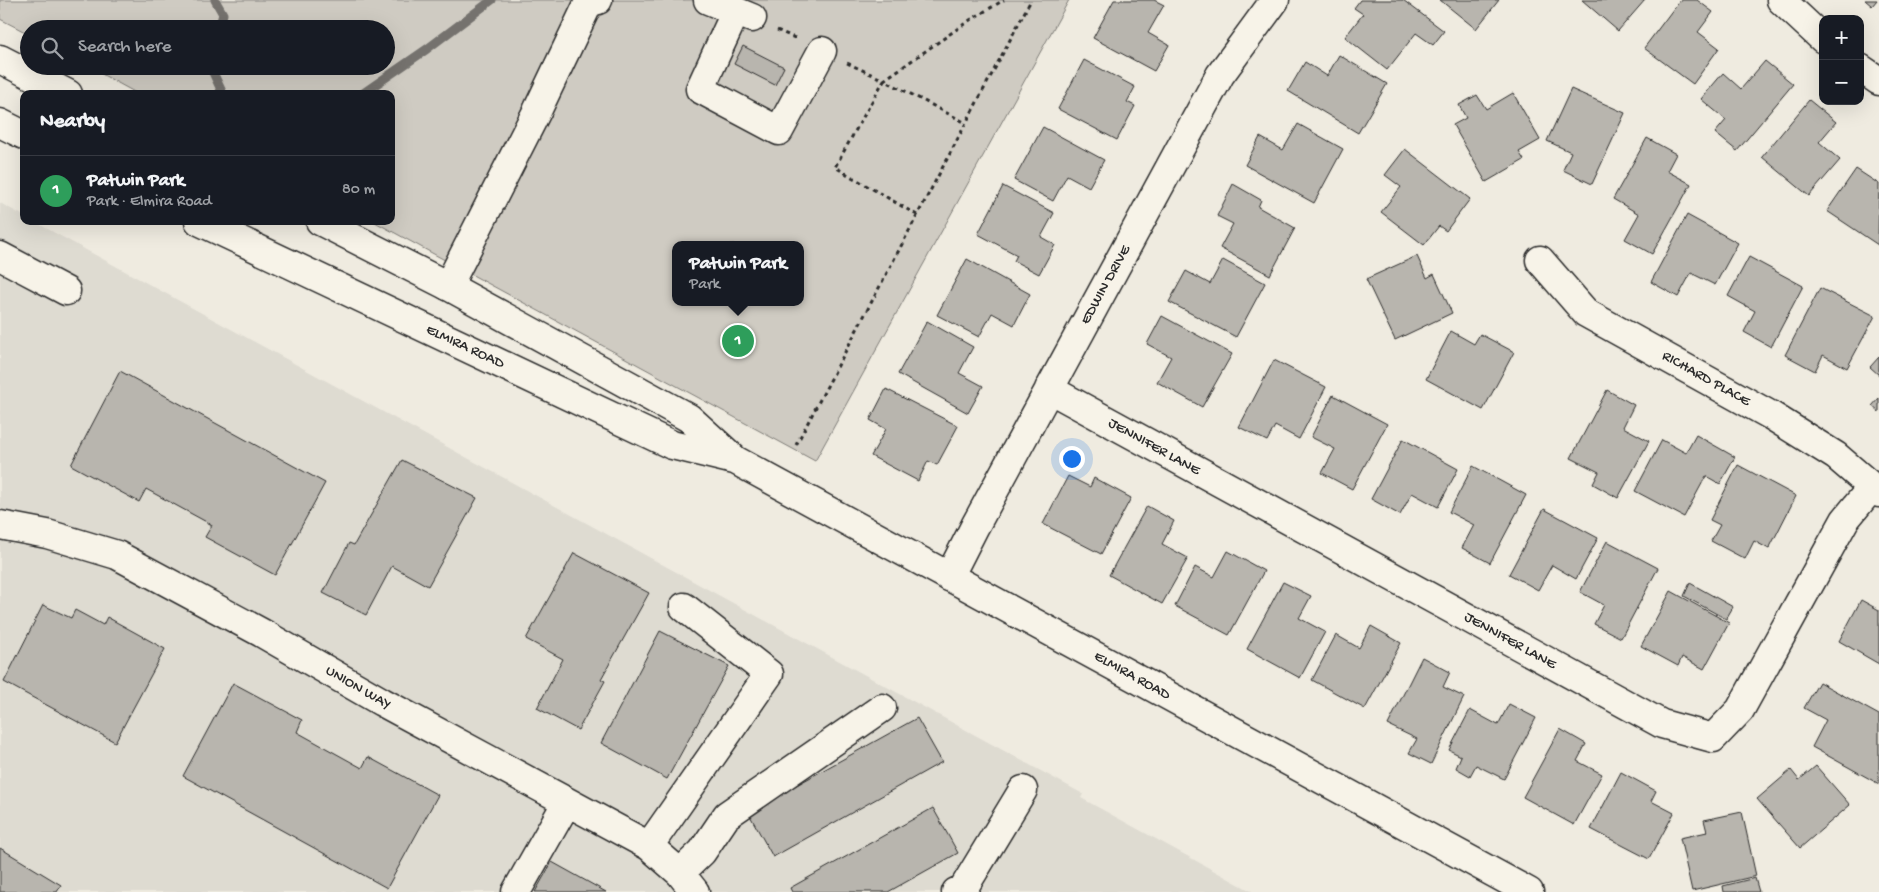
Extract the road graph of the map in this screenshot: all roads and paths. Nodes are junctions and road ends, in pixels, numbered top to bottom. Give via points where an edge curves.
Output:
1 (598, 0) edge
2 (708, 0) edge
3 (1004, 0) edge
4 (1031, 0) edge
5 (1275, 0) edge
6 (1781, 0) edge
7 (744, 15) junction
8 (1819, 35) edge
9 (822, 51) junction
10 (0, 59) edge
11 (20, 69) edge
12 (1864, 71) edge
13 (31, 75) edge
14 (884, 80) junction
15 (1879, 81) edge
16 (60, 90) edge
17 (0, 122) edge
18 (966, 123) junction
19 (20, 133) edge
20 (918, 215) junction
21 (207, 225) edge
22 (328, 225) edge
23 (0, 256) edge
24 (1540, 260) dead end
25 (448, 286) junction
26 (66, 292) dead end
27 (1050, 390) junction
28 (796, 445) dead end
29 (735, 460) junction
30 (1875, 490) edge
31 (0, 525) edge
32 (949, 577) junction
33 (684, 607) dead end
34 (882, 708) dead end
35 (1023, 790) dead end
36 (567, 802) junction
37 (649, 846) junction
38 (687, 882) edge
39 (516, 892) edge
40 (956, 892) edge
41 (1529, 892) edge

1 - 25 street via 589,2
2 - 7 street
3 - 14 path
4 - 18 path
5 - 27 street, EDWIN DRIVE via 1220,75
6 - 8 street
7 - 9 path
7 - 9 street via 700,89 778,131
9 - 14 path
10 - 11 street
12 - 15 street
13 - 16 street
14 - 18 path
14 - 20 path via 835,168
17 - 19 street
18 - 20 path
20 - 28 path
21 - 29 street, ELMIRA ROAD via 672,445
22 - 25 street, ELMIRA ROAD
23 - 26 street
24 - 30 street, RICHARD PLACE via 1586,313 1772,416 1836,456
25 - 29 street, ELMIRA ROAD via 689,418
27 - 30 street, JENNIFER LANE via 1662,724 1713,738 1740,710 1844,520
27 - 32 street, EDWIN DRIVE
29 - 32 street, ELMIRA ROAD
31 - 36 street, UNION WAY via 47,534 117,555
32 - 41 street, ELMIRA ROAD
33 - 37 street via 769,674
34 - 38 street via 727,815
35 - 40 street via 964,889
36 - 37 street, UNION WAY
36 - 39 street
37 - 38 street, UNION WAY

